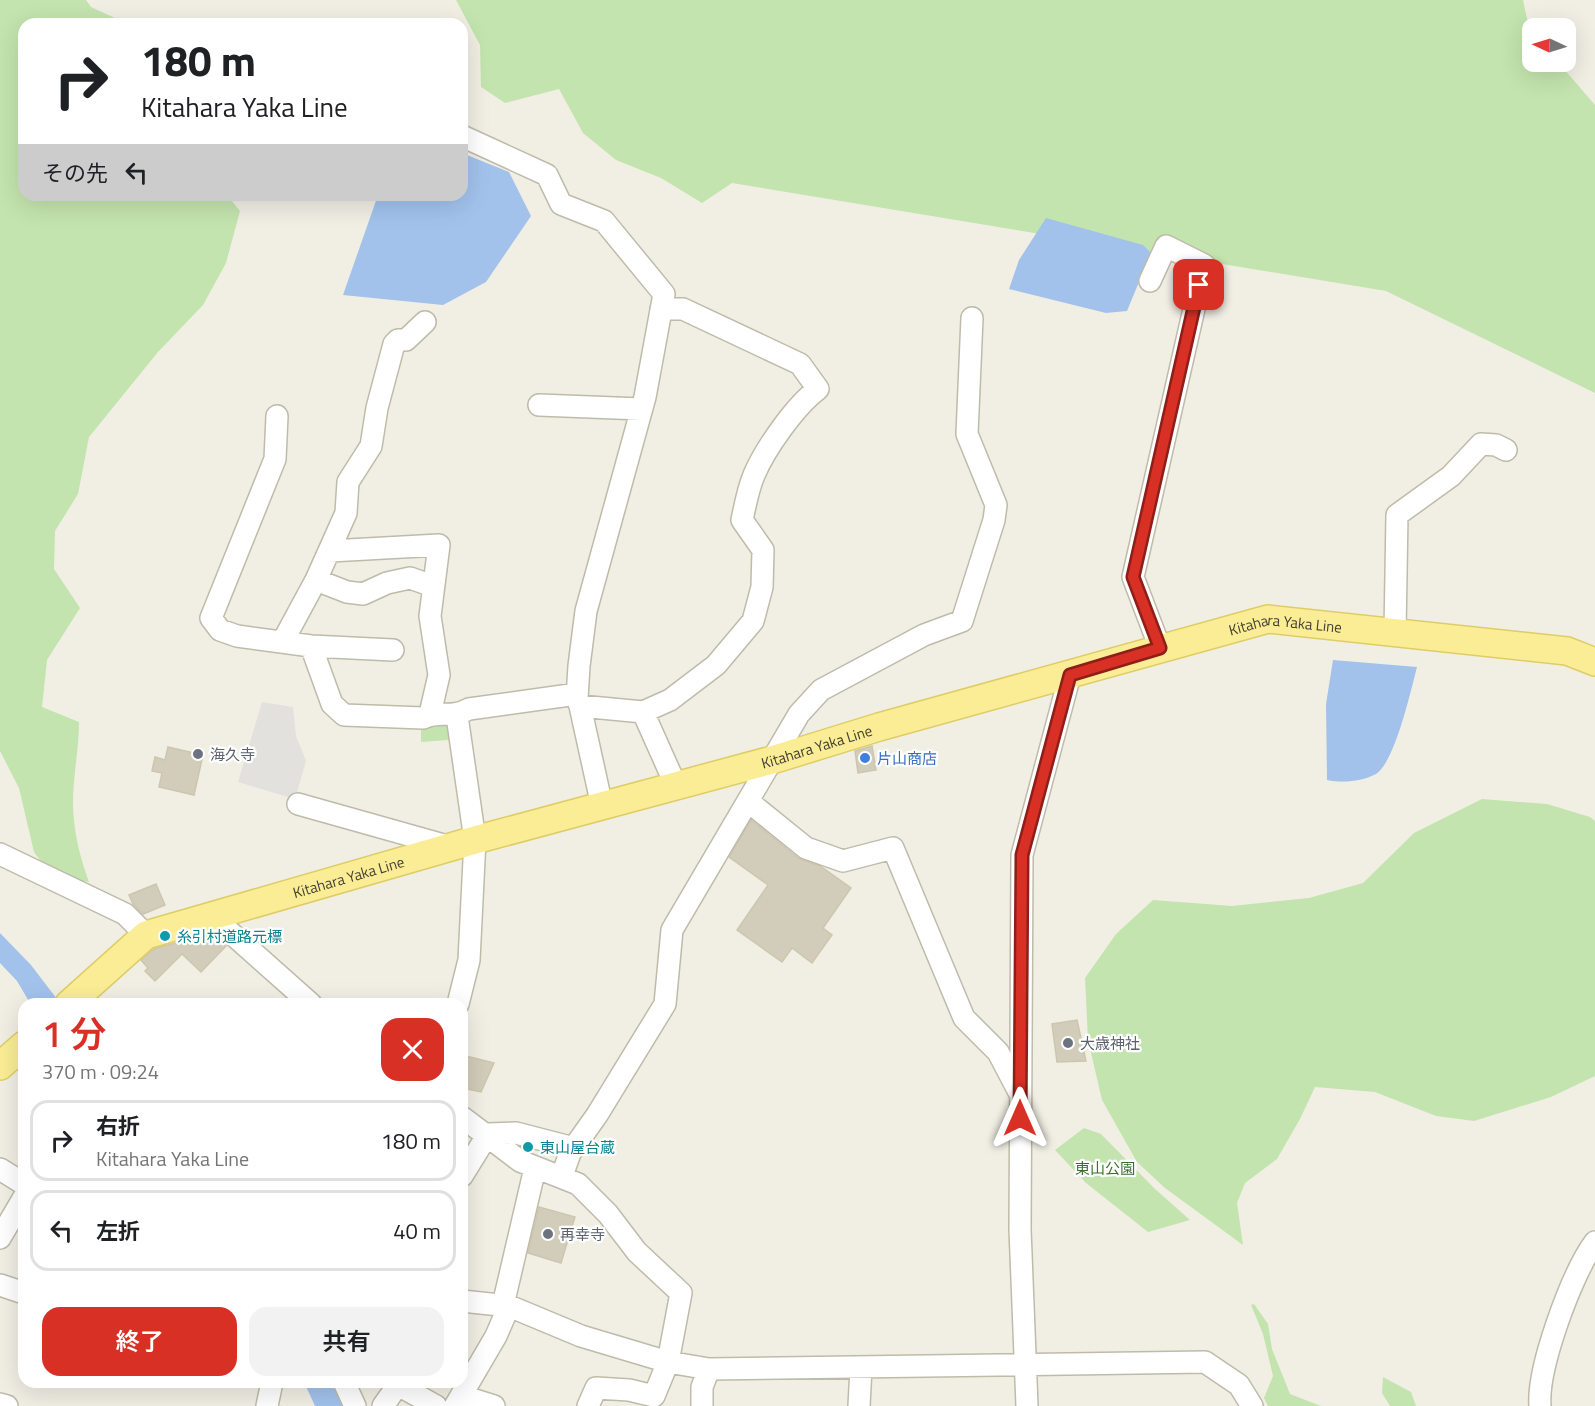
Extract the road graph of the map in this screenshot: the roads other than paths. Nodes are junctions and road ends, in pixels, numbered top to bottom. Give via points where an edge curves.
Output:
1 (468, 139) edge
2 (1150, 281) dead end
3 (661, 309) junction
4 (972, 318) dead end
5 (425, 322) dead end
6 (539, 405) dead end
7 (641, 409) junction
8 (277, 416) dead end
9 (1506, 450) dead end
10 (330, 551) junction
11 (316, 580) junction
12 (433, 586) junction
13 (1395, 632) junction
14 (283, 641) junction
15 (311, 646) junction
16 (1160, 648) junction
17 (393, 650) dead end
18 (1595, 662) edge
19 (1070, 675) junction
20 (579, 700) junction
21 (643, 712) junction
22 (430, 714) junction
23 (457, 716) junction
24 (772, 760) junction
25 (676, 786) junction
26 (749, 802) junction
27 (298, 804) dead end
28 (602, 806) junction
29 (463, 843) junction
30 (0, 854) edge
31 (213, 917) junction
32 (146, 935) junction
33 (76, 998) edge
34 (304, 998) edge
35 (459, 998) edge
36 (18, 1050) edge
37 (0, 1066) edge
38 (1021, 1095) junction
39 (468, 1121) edge
40 (488, 1134) junction
41 (574, 1148) junction
42 (468, 1166) edge
43 (535, 1168) junction
44 (0, 1169) edge
45 (562, 1176) junction
46 (18, 1181) edge
47 (18, 1207) edge
48 (0, 1238) edge
49 (1595, 1242) edge
50 (0, 1285) edge
51 (18, 1291) edge
52 (468, 1302) edge
53 (506, 1306) junction
54 (668, 1362) junction
55 (1025, 1366) junction
56 (861, 1368) junction
57 (709, 1369) junction
58 (468, 1384) edge
59 (271, 1388) edge
60 (347, 1388) edge
61 (396, 1388) edge
62 (407, 1388) edge
63 (466, 1388) edge
64 (458, 1401) edge
65 (0, 1404) edge
66 (7, 1406) edge
67 (267, 1406) edge
68 (355, 1406) edge
69 (383, 1406) edge
70 (436, 1406) edge
71 (494, 1406) edge
72 (588, 1406) edge
73 (702, 1406) edge
74 (859, 1406) edge
75 (1027, 1406) edge
76 (1251, 1406) edge
77 (1540, 1406) edge

1 - 3 street via 547,175 561,204 604,221 664,294
2 - 16 street via 1166,246 1204,265 1133,577
3 - 7 street
3 - 21 street via 683,309 800,364 818,389 777,436 753,475 742,520 763,550 762,587 753,621 716,665 670,700
4 - 24 street via 967,434 996,505 962,621 924,635 821,690 799,714
5 - 10 street via 406,340 394,344 371,446 348,482 346,513
6 - 7 street
7 - 20 street via 586,611
8 - 14 street via 274,459 211,618 220,630 237,636
9 - 13 street via 1481,444 1451,476 1397,516
10 - 11 street
10 - 12 street via 439,546
11 - 12 street via 363,594 410,578
11 - 14 street
12 - 22 street via 430,616 439,675
13 - 16 main road, Kitahara Yaka Line via 1268,619
13 - 18 main road, Kitahara Yaka Line via 1567,651
14 - 15 street
15 - 17 street
15 - 22 street via 338,712 423,718
16 - 19 main road, Kitahara Yaka Line
19 - 24 main road, Kitahara Yaka Line
19 - 38 street via 1022,855
20 - 21 street
20 - 23 street via 469,709
20 - 28 street
21 - 25 street
22 - 23 street
23 - 29 street
24 - 25 main road, Kitahara Yaka Line
24 - 26 street
25 - 28 main road, Kitahara Yaka Line
26 - 38 street via 806,848 843,861 893,848 964,1018 998,1052
26 - 41 street via 672,930 665,1004
27 - 29 street
28 - 29 main road, Kitahara Yaka Line
29 - 31 main road, Kitahara Yaka Line
29 - 35 street via 468,960
30 - 32 street via 125,914
31 - 32 main road, Kitahara Yaka Line
31 - 34 street
32 - 33 main road, Kitahara Yaka Line
36 - 37 main road
38 - 55 street
39 - 40 street
40 - 41 street via 516,1133
40 - 42 street
40 - 43 street via 520,1161
41 - 45 street
43 - 45 street
43 - 53 street
44 - 46 street
45 - 54 street via 578,1184 637,1252 681,1293
47 - 48 street
49 - 77 street via 1571,1288 1549,1351 1539,1393
50 - 51 street
52 - 53 street
53 - 54 street via 581,1336
53 - 58 street via 496,1336
54 - 57 street
54 - 72 street via 654,1396 596,1388
55 - 56 street
55 - 75 street
55 - 76 street via 1205,1362 1239,1385
56 - 57 street
56 - 74 street
57 - 73 street via 702,1387
59 - 67 street
60 - 68 street
61 - 69 street
62 - 70 street
63 - 64 street
64 - 71 street
65 - 66 street

